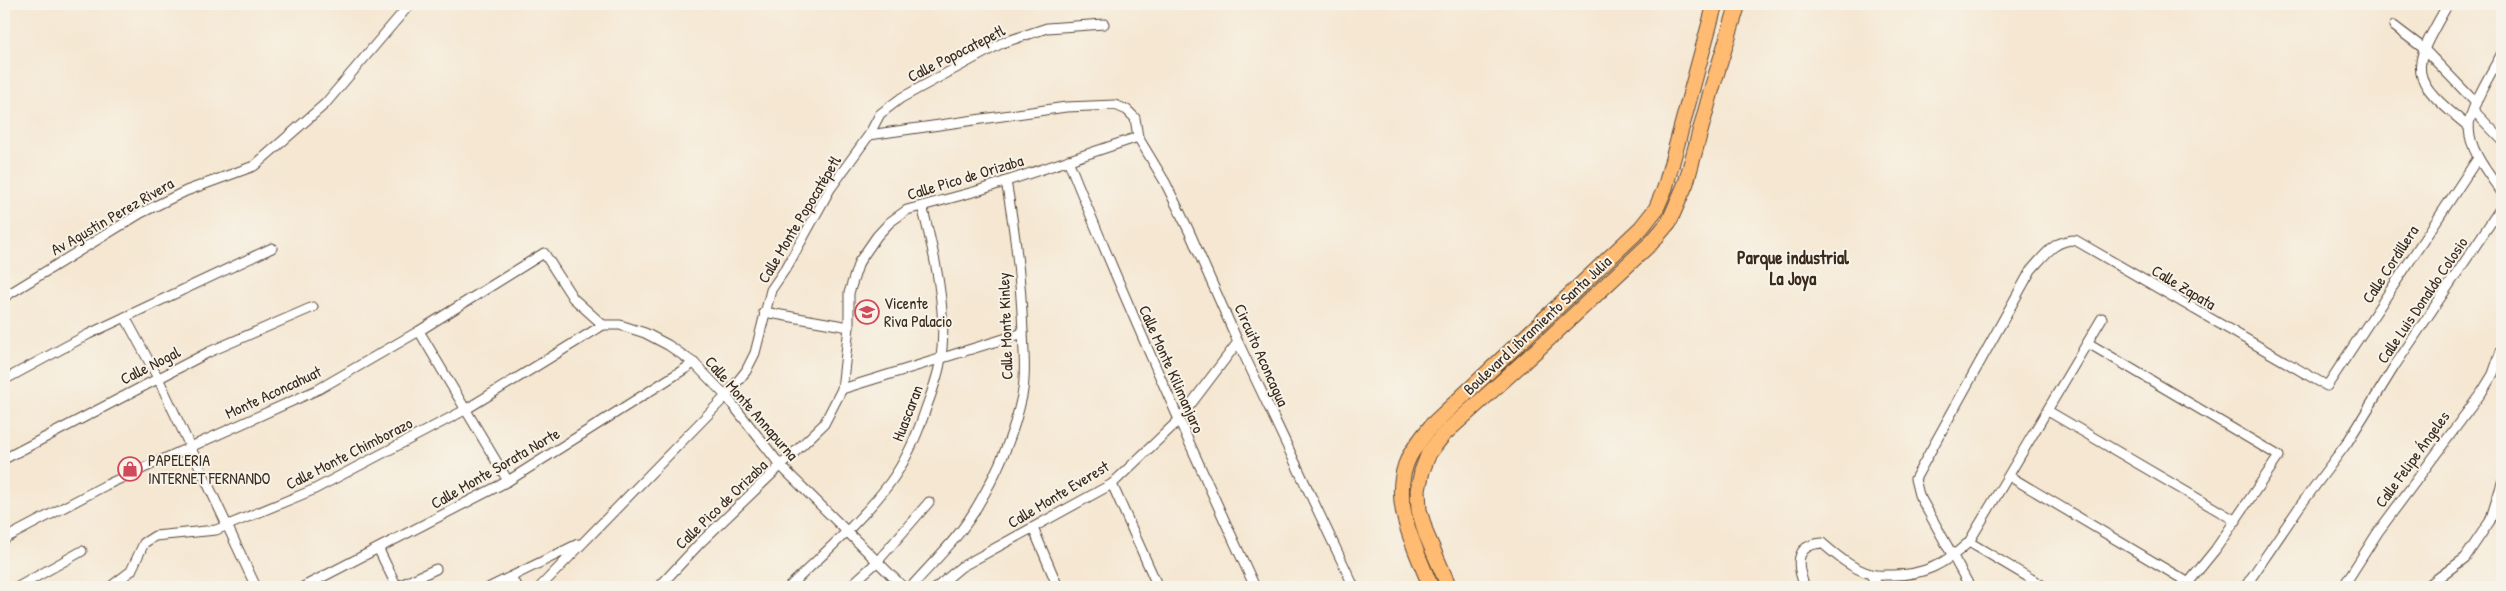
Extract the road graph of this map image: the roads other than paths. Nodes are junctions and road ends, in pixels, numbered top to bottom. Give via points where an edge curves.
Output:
1 (410, 4) edge
2 (1715, 4) edge
3 (2448, 4) edge
4 (1740, 7) edge
5 (1104, 24) dead end
6 (2394, 26) dead end
7 (2423, 48) junction
8 (2502, 53) edge
9 (2475, 107) junction
10 (2469, 127) junction
11 (870, 135) junction
12 (1138, 137) junction
13 (2502, 140) edge
14 (2478, 158) junction
15 (1068, 160) junction
16 (1006, 181) junction
17 (2502, 193) edge
18 (922, 206) junction
19 (2502, 206) edge
20 (272, 248) dead end
21 (4, 297) edge
22 (313, 306) dead end
23 (764, 312) junction
24 (125, 316) junction
25 (2102, 318) dead end
26 (603, 324) junction
27 (849, 327) junction
28 (419, 331) junction
29 (1023, 333) junction
30 (1238, 342) junction
31 (2088, 343) junction
32 (2502, 348) edge
33 (941, 358) junction
34 (694, 363) junction
35 (158, 378) junction
36 (4, 380) edge
37 (2327, 386) joint
38 (842, 388) junction
39 (726, 396) junction
40 (465, 410) junction
41 (2048, 411) junction
42 (1178, 420) junction
43 (190, 446) junction
44 (4, 458) edge
45 (781, 466) junction
46 (2009, 476) junction
47 (508, 481) junction
48 (2502, 483) edge
49 (1112, 484) junction
50 (929, 502) dead end
51 (2236, 521) junction
52 (228, 527) junction
53 (1033, 528) junction
54 (846, 532) junction
55 (4, 539) edge
56 (585, 540) junction
57 (1969, 542) junction
58 (379, 550) junction
59 (82, 551) dead end
60 (1952, 558) junction
61 (877, 562) junction
62 (436, 569) dead end
63 (1871, 575) junction
64 (509, 578) junction
65 (2187, 585) edge
66 (18, 587) edge
67 (110, 587) edge
68 (256, 587) edge
69 (303, 587) edge
70 (396, 587) edge
71 (490, 587) edge
72 (518, 587) edge
73 (540, 587) edge
74 (660, 587) edge
75 (789, 587) edge
76 (849, 587) edge
77 (903, 587) edge
78 (911, 587) edge
79 (936, 587) edge
80 (1058, 587) edge
81 (1158, 587) edge
82 (1255, 587) edge
83 (1354, 587) edge
84 (1431, 587) edge
85 (1449, 587) edge
86 (1805, 587) edge
87 (1879, 587) edge
88 (1970, 587) edge
89 (2045, 587) edge
90 (2245, 587) edge
91 (2343, 587) edge
92 (2426, 587) edge

1 - 21 street, Av Agustin Perez Rivera via 325,104 254,166 141,213
2 - 84 main road, Boulevard Libramiento Santa Julia via 1665,188 1656,210 1641,228 1432,425 1409,457 1401,482 1402,508
3 - 7 street
4 - 85 main road, Boulevard Libramiento Santa Julia via 1712,88 1686,183 1670,222 1443,435 1429,453 1418,490 1419,510
5 - 11 street, Calle Popocatepetl via 1047,28 1002,43 901,98 880,114
6 - 7 street
7 - 9 street
7 - 10 street via 2419,65 2421,77 2439,104
8 - 9 street
9 - 10 street
9 - 13 street
10 - 14 street
11 - 12 street via 1066,107 1115,105 1135,118
11 - 23 street, Calle Monte Popocatépetl via 830,190 771,290
12 - 15 street, Calle Pico de Orizaba
12 - 30 street, Circuito Aconcagua via 1165,182
14 - 17 street
14 - 37 street, Calle Cordillera
15 - 16 street, Calle Pico de Orizaba
15 - 42 street, Calle Monte Kilimanjaro
16 - 18 street, Calle Pico de Orizaba
16 - 29 street, Calle Monte Kinley via 1016,238
18 - 27 street, Calle Pico de Orizaba via 907,210 890,222 859,262 849,293
18 - 33 street, Huascaran via 937,282
19 - 90 street, Calle Luis Donaldo Colosio via 2347,443
20 - 24 street
22 - 35 street, Calle Nogal
23 - 27 street
23 - 39 street, Calle Monte Popocatépetl via 755,353 746,371
24 - 35 street
24 - 36 street
25 - 31 street
26 - 28 street, Monte Aconcahuat via 573,298 544,253
26 - 34 street, Calle Monte Annapurna via 645,333
26 - 40 street, Calle Monte Chimborazo
27 - 38 street, Calle Pico de Orizaba
28 - 40 street
28 - 43 street, Monte Aconcahuat via 319,389
29 - 33 street
29 - 78 street, Calle Monte Kinley via 1022,395 997,466 978,506 961,531
30 - 42 street, Calle Monte Everest
30 - 83 street, Circuito Aconcagua
31 - 41 street
31 - 51 street via 2279,456
32 - 91 street, Calle Felipe Ángeles via 2493,374 2482,392 2378,532
33 - 38 street
33 - 54 street, Huascaran via 938,376 916,438 902,464 874,502
34 - 39 street, Calle Monte Annapurna
34 - 47 street, Calle Monte Sorata Norte
35 - 43 street
35 - 44 street, Calle Nogal
37 - 60 street, Calle Zapata via 2076,240 2063,240 2031,270 1915,479 1919,494
38 - 45 street, Calle Pico de Orizaba via 824,424
39 - 45 street, Calle Monte Annapurna
39 - 56 street, Calle Monte Popocatépetl
40 - 47 street
40 - 52 street, Calle Monte Chimborazo via 313,490
41 - 46 street
41 - 51 street
42 - 49 street, Calle Monte Everest
42 - 82 street, Calle Monte Kilimanjaro
43 - 52 street
43 - 55 street, Monte Aconcahuat via 98,489
45 - 54 street, Calle Monte Annapurna
45 - 74 street, Calle Pico de Orizaba via 700,543
46 - 57 street
46 - 65 street
47 - 58 street, Calle Monte Sorata Norte
48 - 92 street via 2490,521 2465,558
49 - 53 street, Calle Monte Everest
49 - 81 street
50 - 61 street
51 - 65 street
52 - 67 street, Calle Monte Chimborazo via 155,536 144,543 131,571
52 - 68 street
53 - 79 street, Calle Monte Everest via 961,567
53 - 80 street
54 - 61 street, Calle Monte Annapurna
54 - 75 street, Huascaran
56 - 64 street
56 - 73 street, Calle Monte Popocatépetl
57 - 60 street
57 - 89 street
58 - 69 street, Calle Monte Sorata Norte
58 - 70 street
59 - 66 street
60 - 63 street via 1924,572
60 - 88 street
61 - 76 street
61 - 77 street, Calle Monte Annapurna
62 - 70 street
63 - 86 street via 1822,544 1813,544 1798,561
63 - 87 street
64 - 71 street
64 - 72 street

